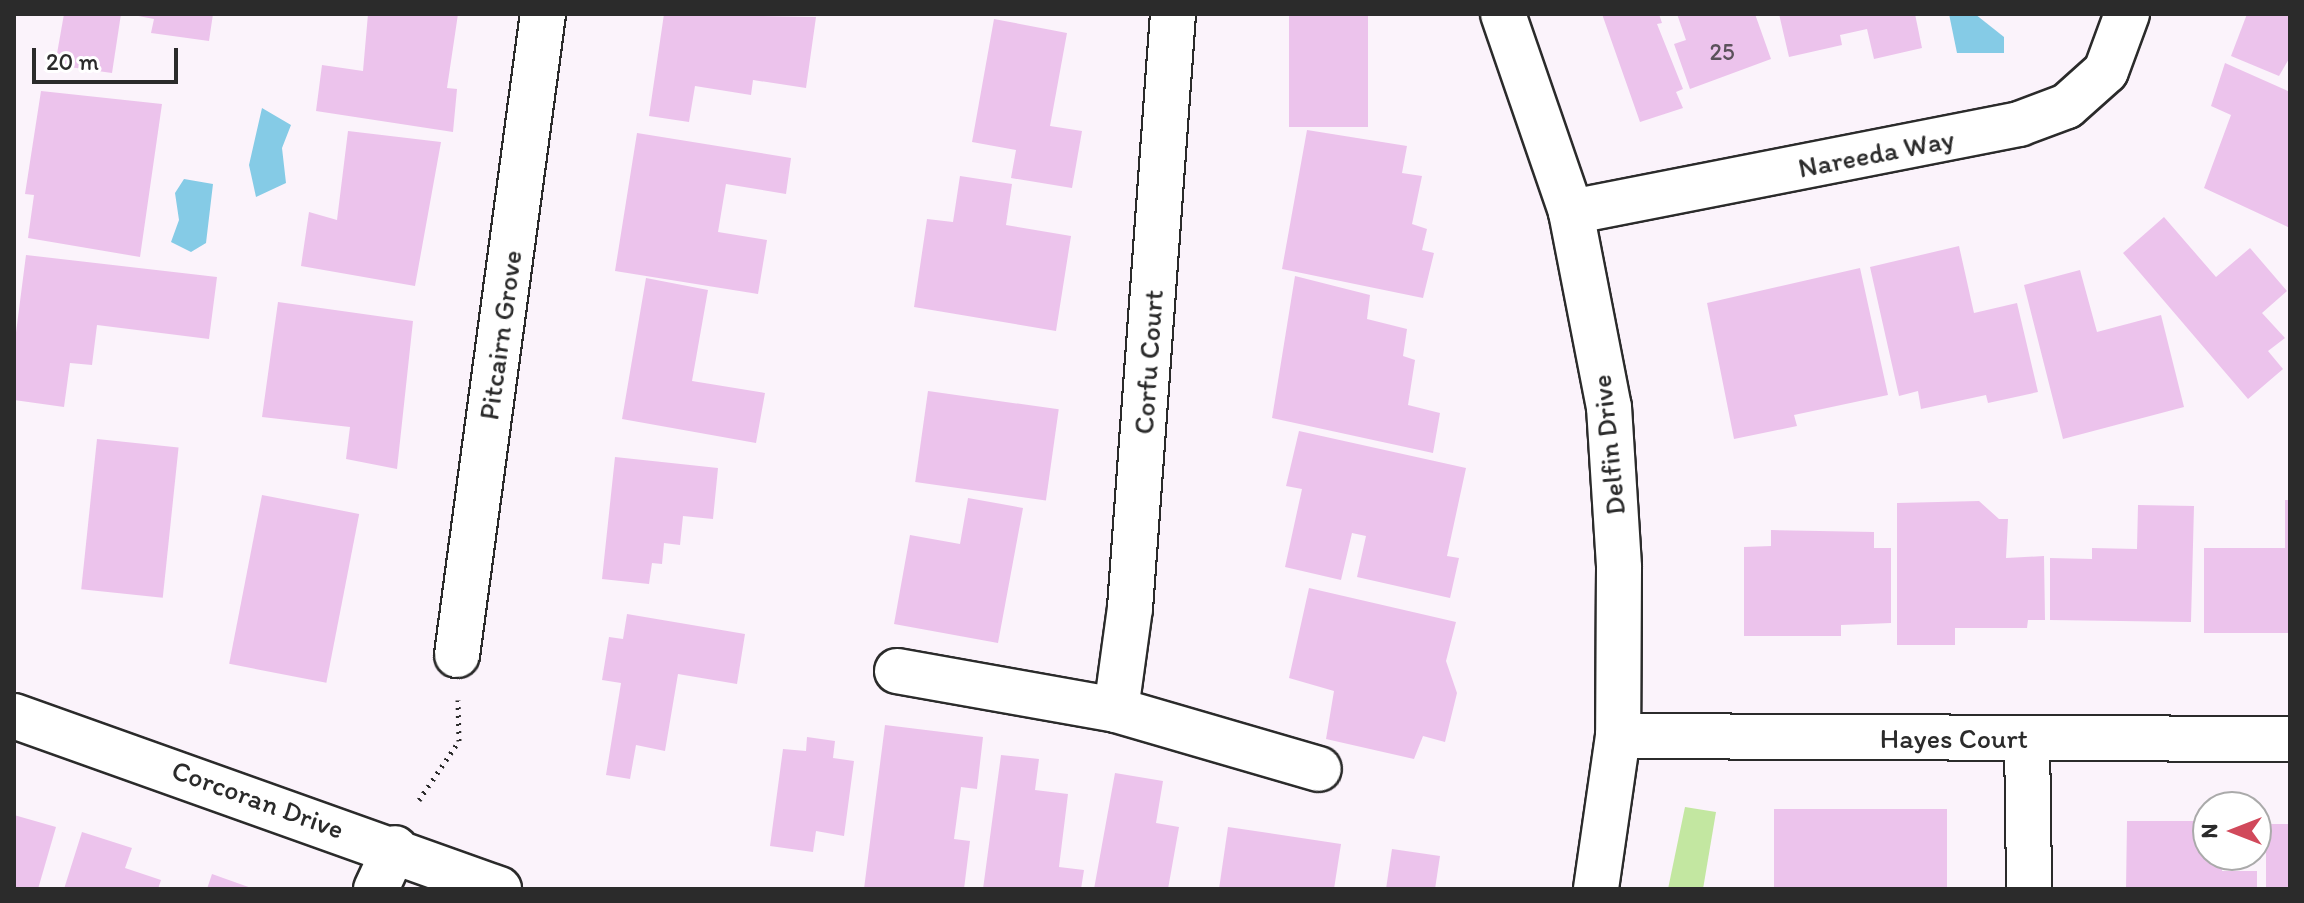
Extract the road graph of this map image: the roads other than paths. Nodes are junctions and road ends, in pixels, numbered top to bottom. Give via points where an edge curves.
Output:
1 (543, 14) edge
2 (1173, 14) edge
3 (1503, 14) edge
4 (2127, 14) edge
5 (1571, 212) junction
6 (457, 655) road end
7 (897, 671) dead end
8 (1116, 710) junction
9 (14, 716) edge
10 (1618, 736) junction
11 (2027, 738) junction
12 (2290, 739) edge
13 (1319, 769) dead end
14 (395, 848) junction
15 (376, 889) edge
16 (499, 889) edge
17 (1596, 889) edge
18 (2029, 889) edge

1 - 6 street, Pitcairn Grove
2 - 8 street, Corfu Court via 1130,608
3 - 5 street, Delfin Drive
4 - 5 street, Nareeda Way via 2106,71 2067,106 2019,124
5 - 10 street, Delfin Drive via 1609,407 1619,568
7 - 8 street
8 - 13 street
9 - 14 street, Corcoran Drive
10 - 11 street, Hayes Court
10 - 17 street, Delfin Drive
11 - 12 street, Hayes Court
11 - 18 street
14 - 15 street
14 - 16 street, Corcoran Drive

